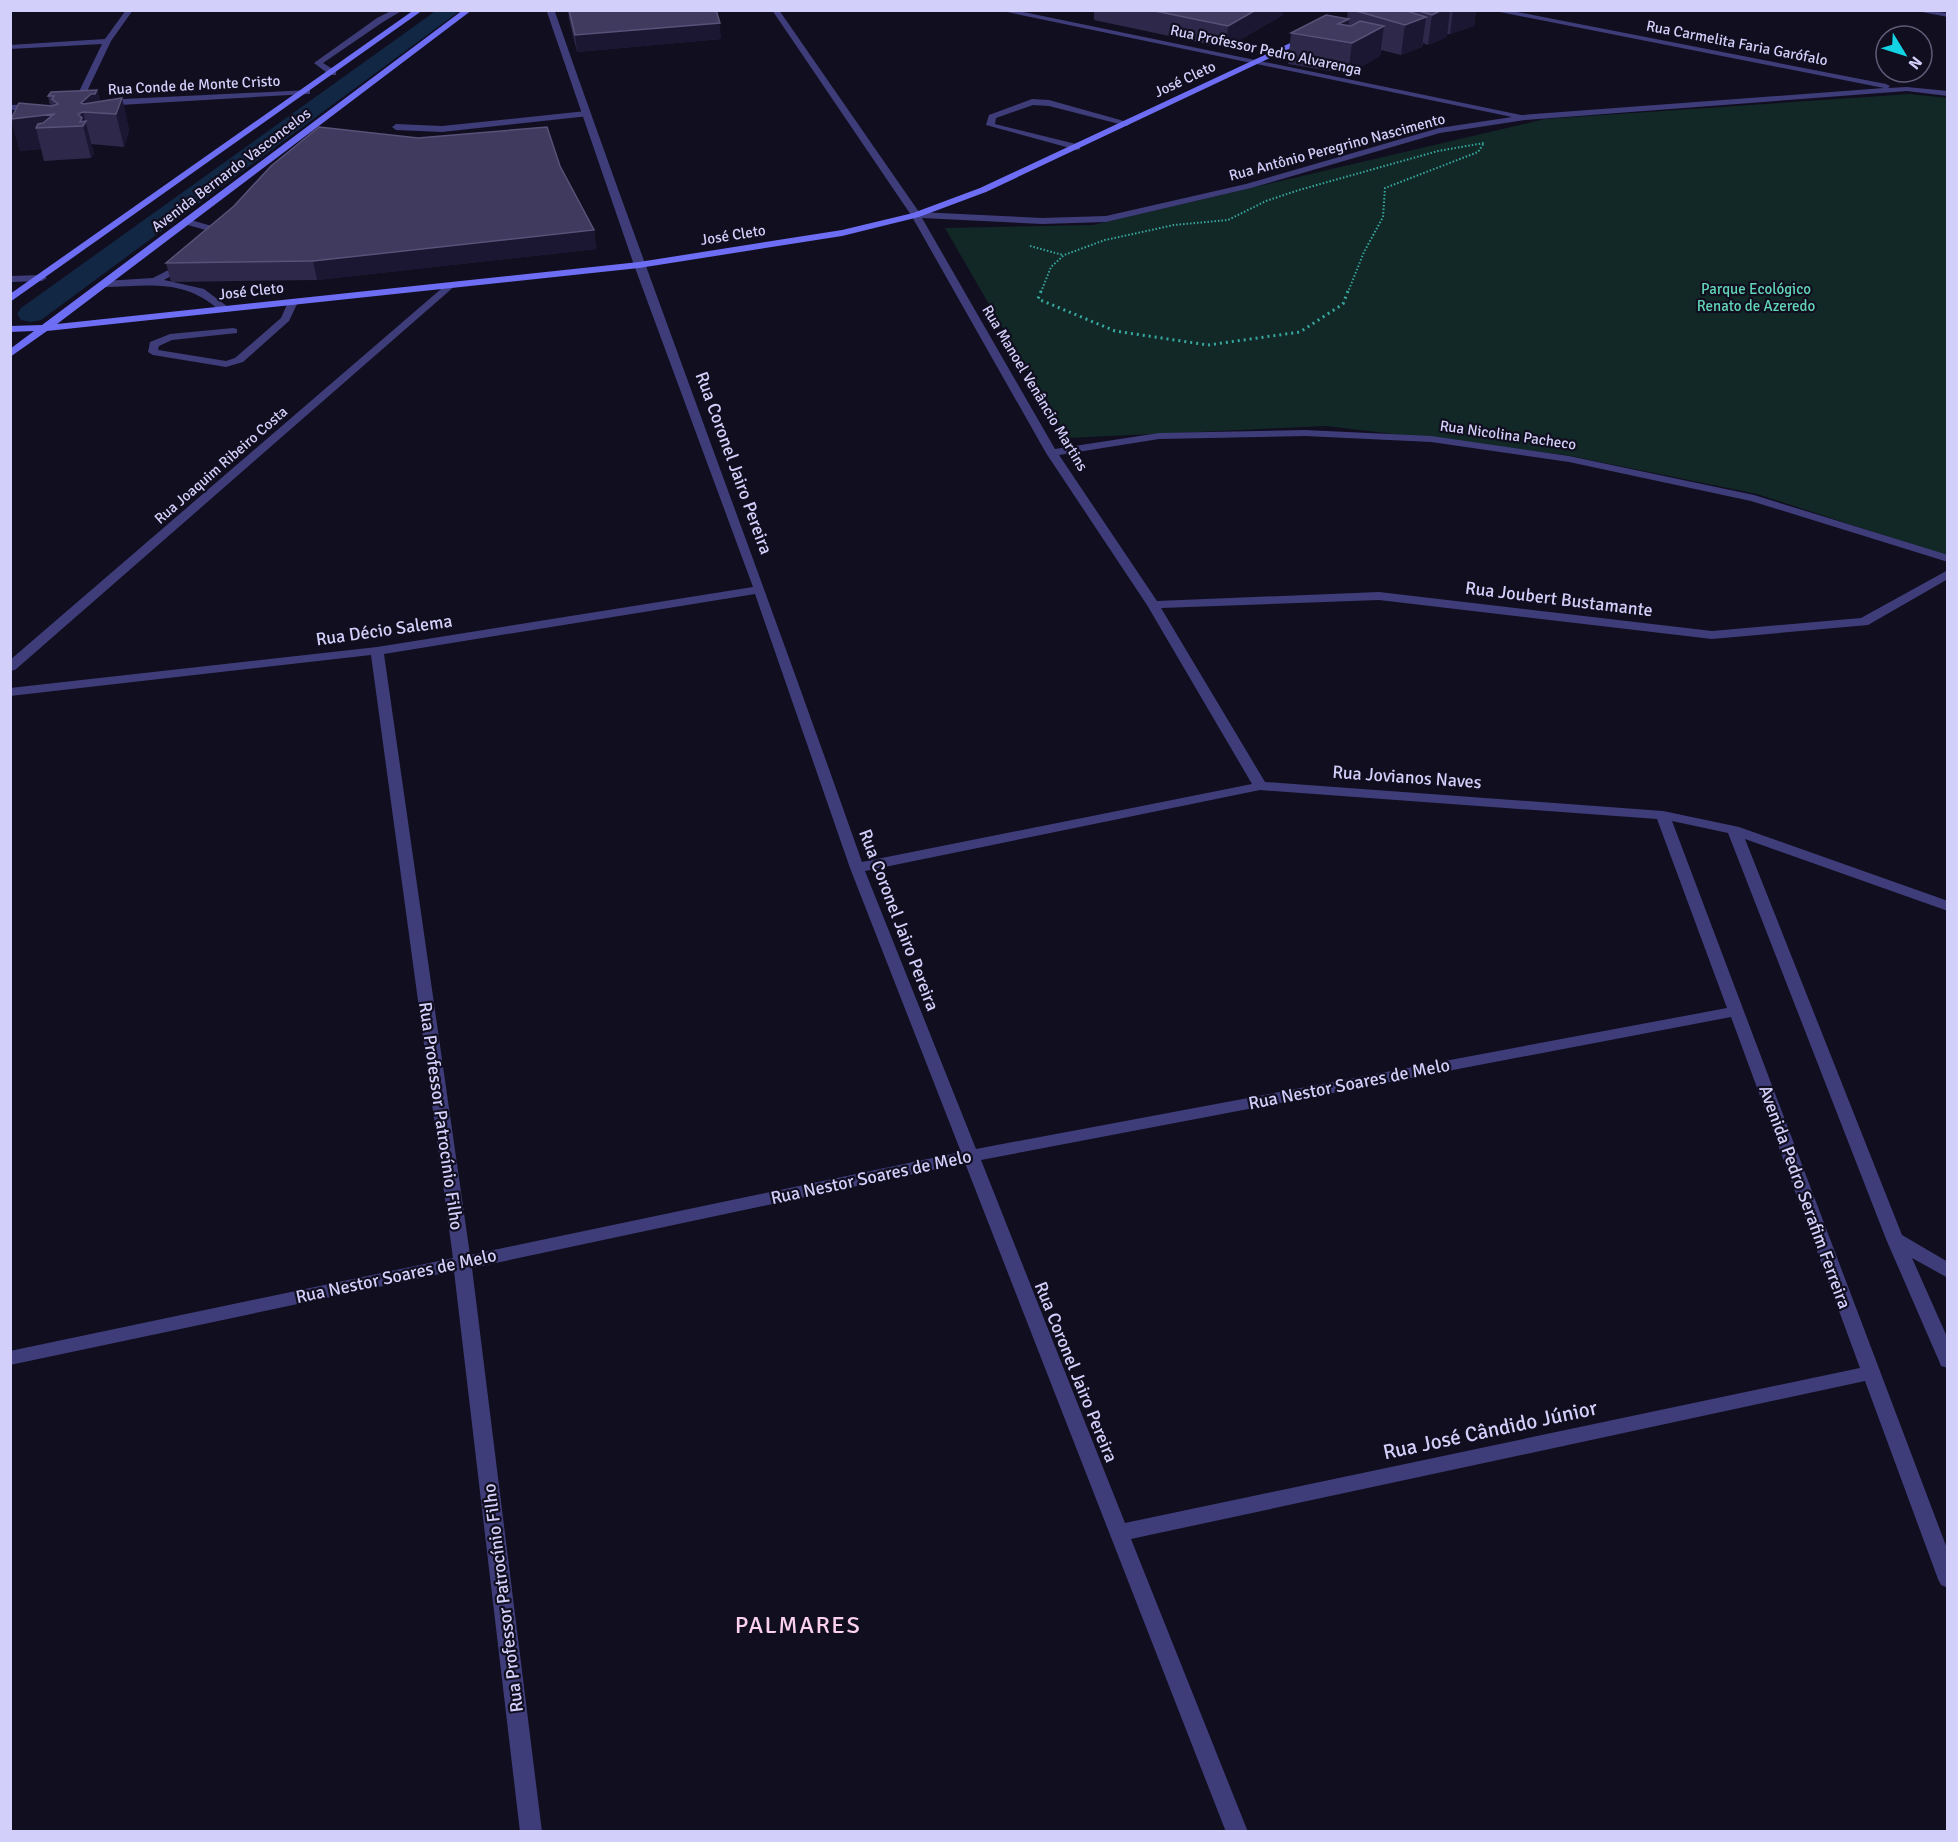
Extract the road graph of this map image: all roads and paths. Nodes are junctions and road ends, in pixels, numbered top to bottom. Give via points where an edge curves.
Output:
1 (130, 10) edge
2 (400, 10) edge
3 (420, 10) edge
4 (469, 10) edge
5 (596, 10) edge
6 (775, 10) edge
7 (1000, 10) edge
8 (1492, 10) edge
9 (1922, 10) edge
10 (548, 11) edge
11 (1947, 15) edge
12 (358, 35) junction
13 (1317, 35) edge
14 (383, 37) junction
15 (108, 41) junction
16 (10, 47) edge
17 (1257, 62) junction
18 (333, 73) junction
19 (1907, 90) junction
20 (307, 92) junction
21 (1947, 94) edge
22 (77, 104) junction
23 (66, 105) edge
24 (44, 106) edge
25 (10, 108) edge
26 (586, 114) junction
27 (1525, 117) junction
28 (1127, 123) junction
29 (396, 126) dead end
30 (1077, 147) junction
31 (916, 215) junction
32 (187, 222) junction
33 (1174, 225) joint
34 (206, 249) edge
35 (197, 256) edge
36 (639, 265) junction
37 (42, 278) junction
38 (10, 279) edge
39 (154, 282) junction
40 (104, 284) junction
41 (451, 285) junction
42 (10, 299) edge
43 (293, 302) junction
44 (224, 309) junction
45 (45, 328) junction
46 (10, 329) edge
47 (233, 331) dead end
48 (10, 354) edge
49 (1052, 453) junction
50 (1947, 559) edge
51 (1947, 574) edge
52 (760, 590) junction
53 (1153, 605) junction
54 (377, 651) junction
55 (10, 667) edge
56 (10, 692) edge
57 (1260, 786) junction
58 (1663, 815) junction
59 (1734, 830) junction
60 (857, 867) junction
61 (1947, 906) edge
62 (1736, 1011) junction
63 (970, 1156) junction
64 (1895, 1239) junction
65 (462, 1262) junction
66 (1947, 1271) edge
67 (10, 1358) edge
68 (1947, 1361) edge
69 (1870, 1373) junction
70 (1119, 1533) junction
71 (1947, 1579) edge
72 (531, 1832) edge
73 (1237, 1832) edge

1 - 15 street
2 - 12 street
3 - 14 main road, Avenida Bernardo Vasconcelos
4 - 32 main road, Avenida Bernardo Vasconcelos
5 - 10 street
6 - 31 street, Rua Manoel Venâncio Martins
7 - 17 street, Rua Professor Pedro Alvarenga
8 - 19 street, Rua Carmelita Faria Garófalo
9 - 11 street
10 - 26 street, Rua Coronel Jairo Pereira
12 - 14 street
12 - 18 street via 318,63
13 - 17 main road, José Cleto
14 - 18 main road, Avenida Bernardo Vasconcelos
15 - 16 street
15 - 22 street
17 - 27 street, Rua Professor Pedro Alvarenga
17 - 28 main road, José Cleto
18 - 20 main road, Avenida Bernardo Vasconcelos
19 - 21 street, Rua Antônio Peregrino Nascimento
19 - 27 street, Rua Antônio Peregrino Nascimento
20 - 22 street, Rua Conde de Monte Cristo
20 - 37 main road, Avenida Bernardo Vasconcelos
22 - 23 street, Rua Conde de Monte Cristo
24 - 25 street
26 - 29 street via 442,129
26 - 36 street, Rua Coronel Jairo Pereira
27 - 31 street, Rua Antônio Peregrino Nascimento via 1439,131 1248,186 1106,219 1042,221
28 - 30 main road, José Cleto
28 - 30 street via 1032,102 992,117 990,125
30 - 31 main road, José Cleto via 983,190
31 - 36 main road, José Cleto via 842,233
31 - 49 street, Rua Manoel Venâncio Martins
32 - 34 street via 220,234
32 - 40 main road, Avenida Bernardo Vasconcelos
33 - 33 path via 1105,240 1064,255 1051,267 1038,299 1115,331 1208,345 1300,332 1342,304 1383,217 1385,188 1478,153 1484,142 1299,190 1228,220
35 - 39 street via 170,276
36 - 41 main road, José Cleto
36 - 52 street, Rua Coronel Jairo Pereira
37 - 38 street
37 - 42 main road, Avenida Bernardo Vasconcelos
39 - 40 street
39 - 44 street via 201,290
40 - 45 main road, Avenida Bernardo Vasconcelos
41 - 43 main road, José Cleto
41 - 55 street, Rua Joaquim Ribeiro Costa
43 - 44 main road, José Cleto
43 - 47 street via 285,318 239,360 226,364 153,352 154,344 170,337
44 - 45 main road, José Cleto
45 - 46 main road, José Cleto
45 - 48 main road, Avenida Bernardo Vasconcelos
49 - 50 street, Rua Nicolina Pacheco via 1159,436 1305,433 1431,439 1569,459 1754,498
49 - 53 street, Rua Manoel Venâncio Martins
51 - 53 street, Rua Joubert Bustamante via 1864,622 1712,635 1379,596
52 - 54 street, Rua Décio Salema
52 - 60 street, Rua Coronel Jairo Pereira
53 - 57 street, Rua Manoel Venâncio Martins
54 - 56 street, Rua Décio Salema
54 - 65 street, Rua Professor Patrocínio Filho
57 - 58 street, Rua Jovianos Naves
57 - 60 street, Rua Jovianos Naves
58 - 59 street, Rua Jovianos Naves
58 - 62 street, Avenida Pedro Serafim Ferreira
59 - 61 street, Rua Jovianos Naves
59 - 64 street
60 - 63 street, Rua Coronel Jairo Pereira
62 - 63 street, Rua Nestor Soares de Melo
62 - 69 street, Avenida Pedro Serafim Ferreira
63 - 65 street, Rua Nestor Soares de Melo
63 - 70 street, Rua Coronel Jairo Pereira
64 - 66 street
64 - 68 street
65 - 67 street, Rua Nestor Soares de Melo
65 - 72 street, Rua Professor Patrocínio Filho
69 - 70 street, Rua José Cândido Júnior
69 - 71 street, Avenida Pedro Serafim Ferreira
70 - 73 street, Rua Coronel Jairo Pereira

